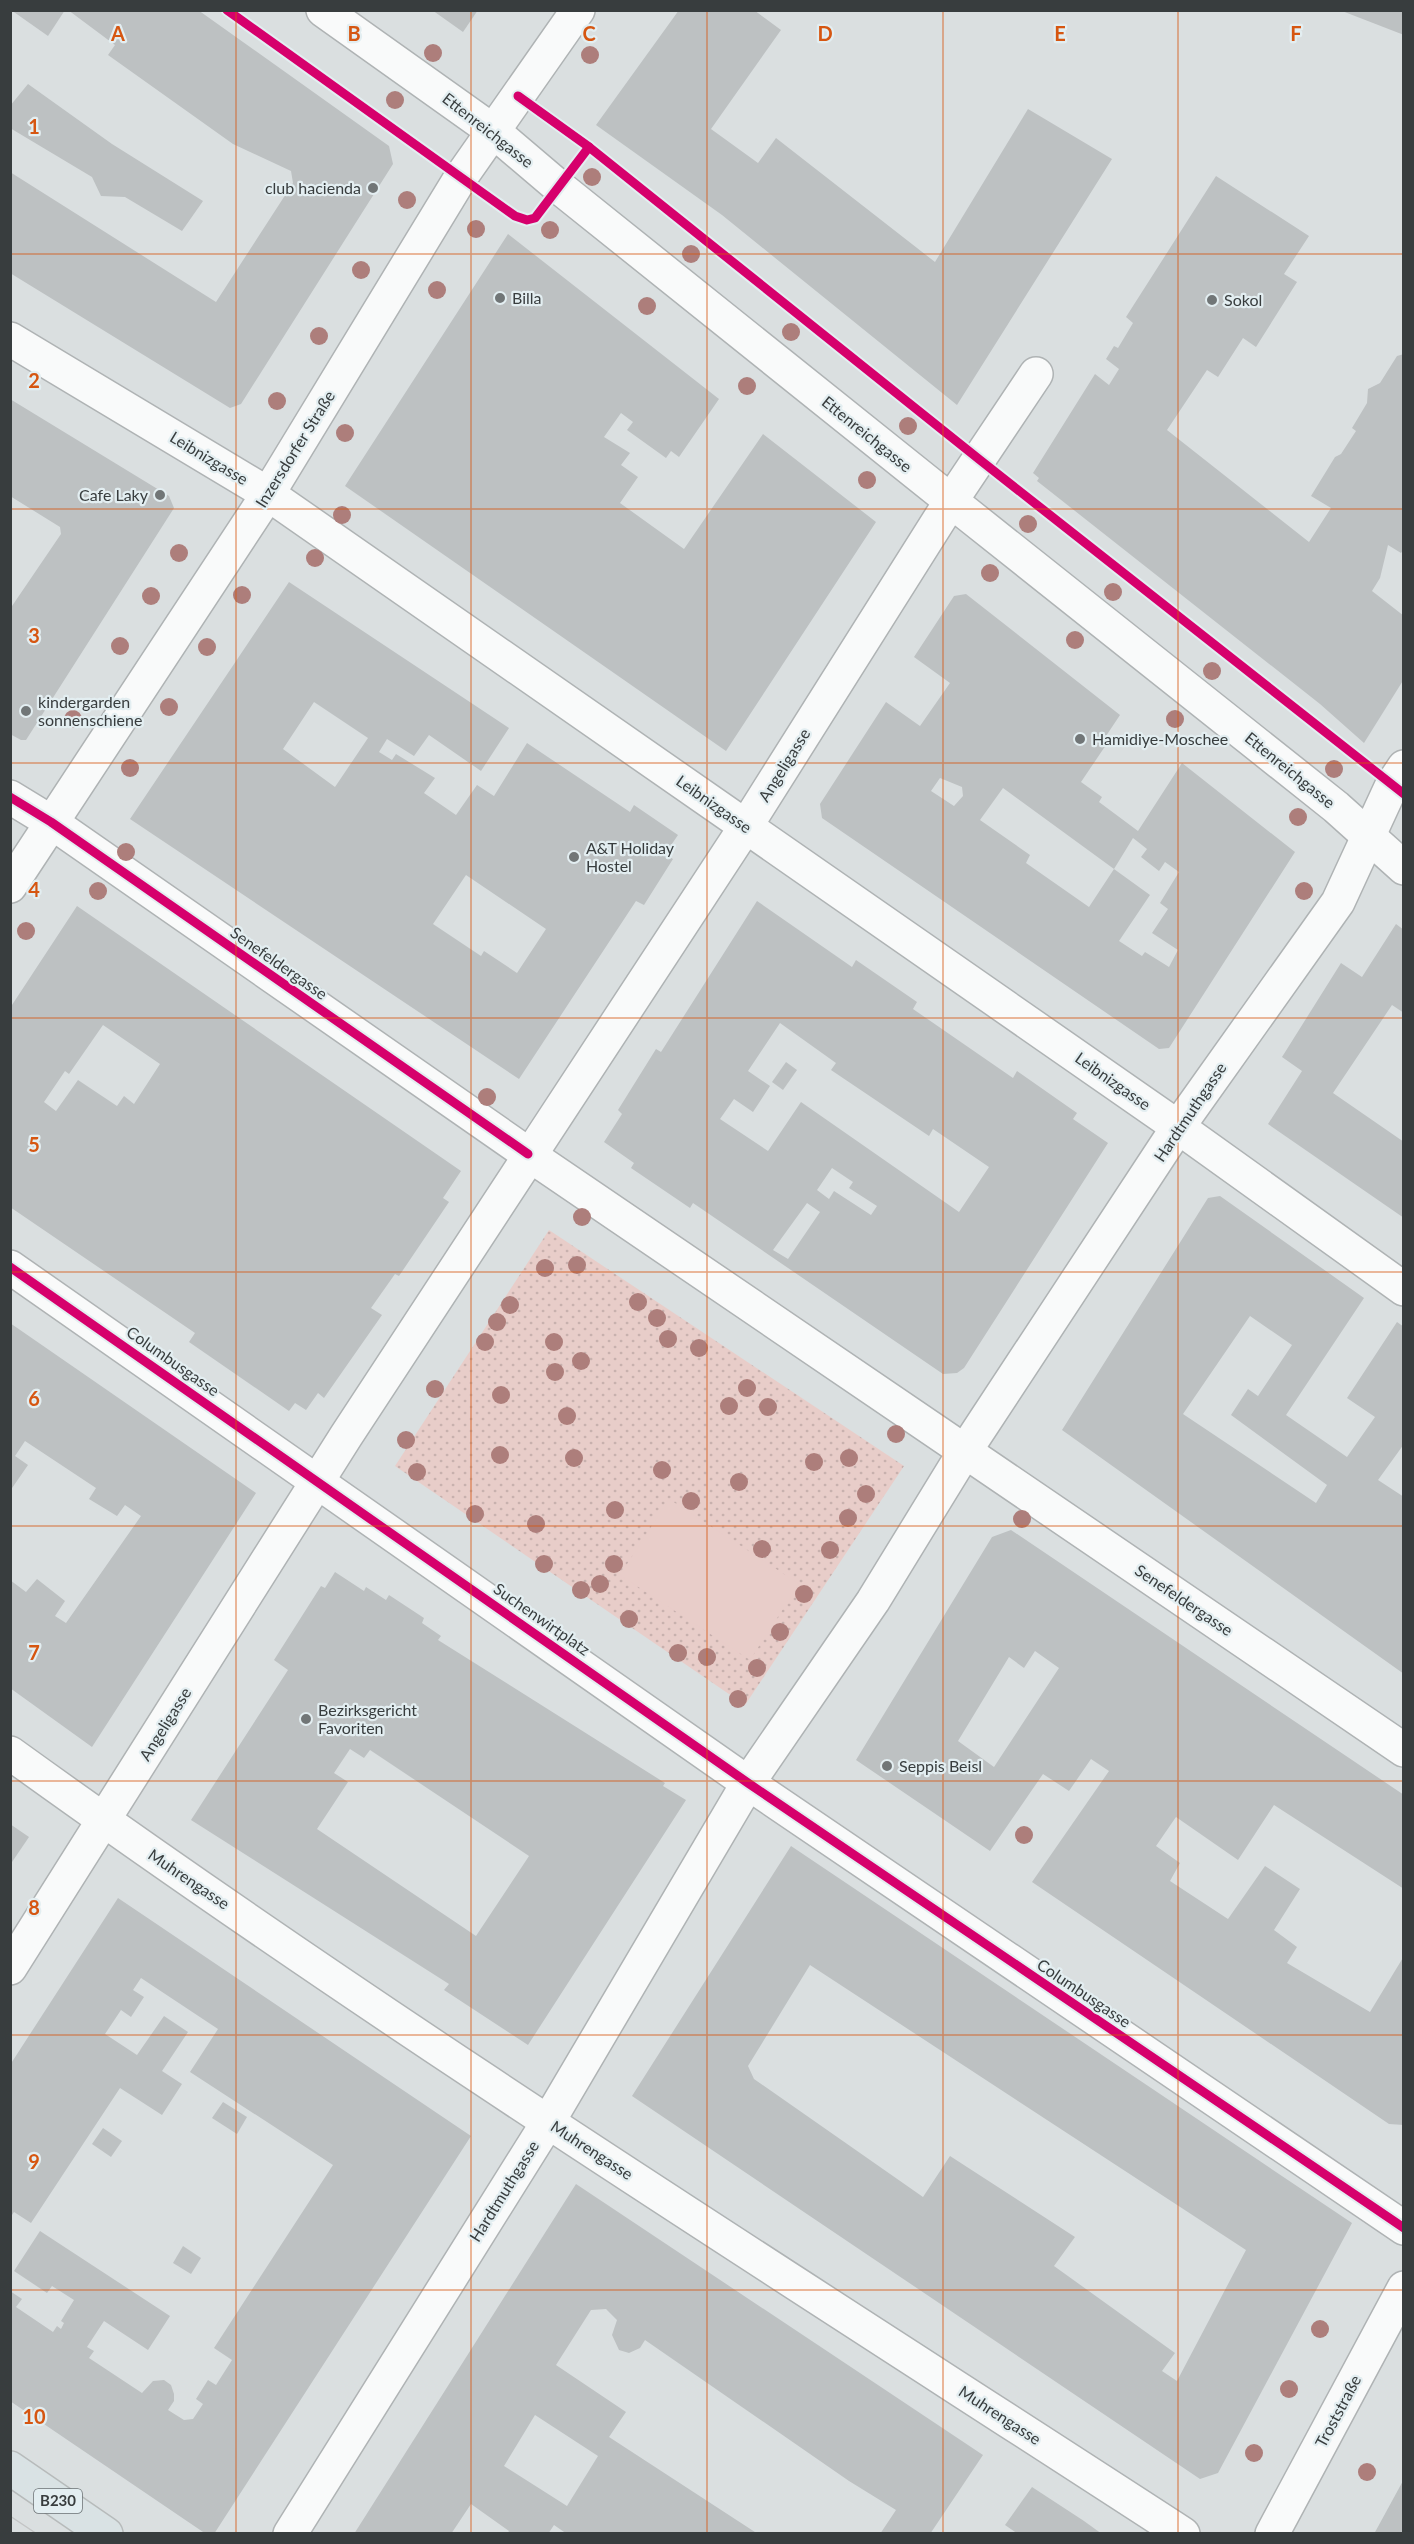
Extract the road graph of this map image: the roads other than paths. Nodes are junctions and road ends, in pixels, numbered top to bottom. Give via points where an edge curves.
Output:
1 (323, 10) edge
2 (578, 10) edge
3 (493, 131) junction
4 (10, 339) edge
5 (1036, 374) dead end
6 (268, 494) junction
7 (951, 501) junction
8 (1404, 767) edge
9 (10, 797) edge
10 (51, 822) junction
11 (746, 826) junction
12 (1369, 837) junction
13 (1404, 868) edge
14 (10, 886) edge
15 (1179, 1127) junction
16 (528, 1154) junction
17 (10, 1267) edge
18 (1404, 1289) edge
19 (965, 1450) junction
20 (318, 1480) junction
21 (1404, 1750) edge
22 (10, 1753) edge
23 (748, 1783) junction
24 (105, 1822) junction
25 (10, 1968) edge
26 (548, 2122) junction
27 (1404, 2228) edge
28 (1404, 2288) edge
29 (10, 2468) edge
30 (106, 2534) edge
31 (290, 2534) edge
32 (1183, 2534) edge
33 (1272, 2534) edge

1 - 3 street, Ettenreichgasse
2 - 3 street, Inzersdorfer Straße
3 - 6 street, Inzersdorfer Straße
3 - 7 street, Ettenreichgasse
4 - 6 street, Leibnizgasse
5 - 7 street, Angeligasse
6 - 10 street, Inzersdorfer Straße
6 - 11 street, Leibnizgasse
7 - 11 street, Angeligasse
7 - 12 street, Ettenreichgasse
8 - 12 street, Hardtmuthgasse
9 - 10 street, Senefeldergasse
10 - 14 street, Inzersdorfer Straße
10 - 16 street, Senefeldergasse
11 - 15 street, Leibnizgasse
11 - 16 street, Angeligasse
12 - 13 street, Ettenreichgasse
12 - 15 street, Hardtmuthgasse via 1338,902
15 - 18 street, Leibnizgasse
15 - 19 street, Hardtmuthgasse
16 - 19 street
16 - 20 street
17 - 20 street, Columbusgasse
19 - 21 street, Senefeldergasse
19 - 23 street via 873,1601
20 - 23 street, Suchenwirtplatz
20 - 24 street, Angeligasse
22 - 24 street, Muhrengasse
23 - 26 street, Hardtmuthgasse
23 - 27 street, Columbusgasse
24 - 25 street, Angeligasse
24 - 26 street, Muhrengasse
26 - 31 street, Hardtmuthgasse
26 - 32 street, Muhrengasse
28 - 33 street, Troststraße
29 - 30 main road, B230

